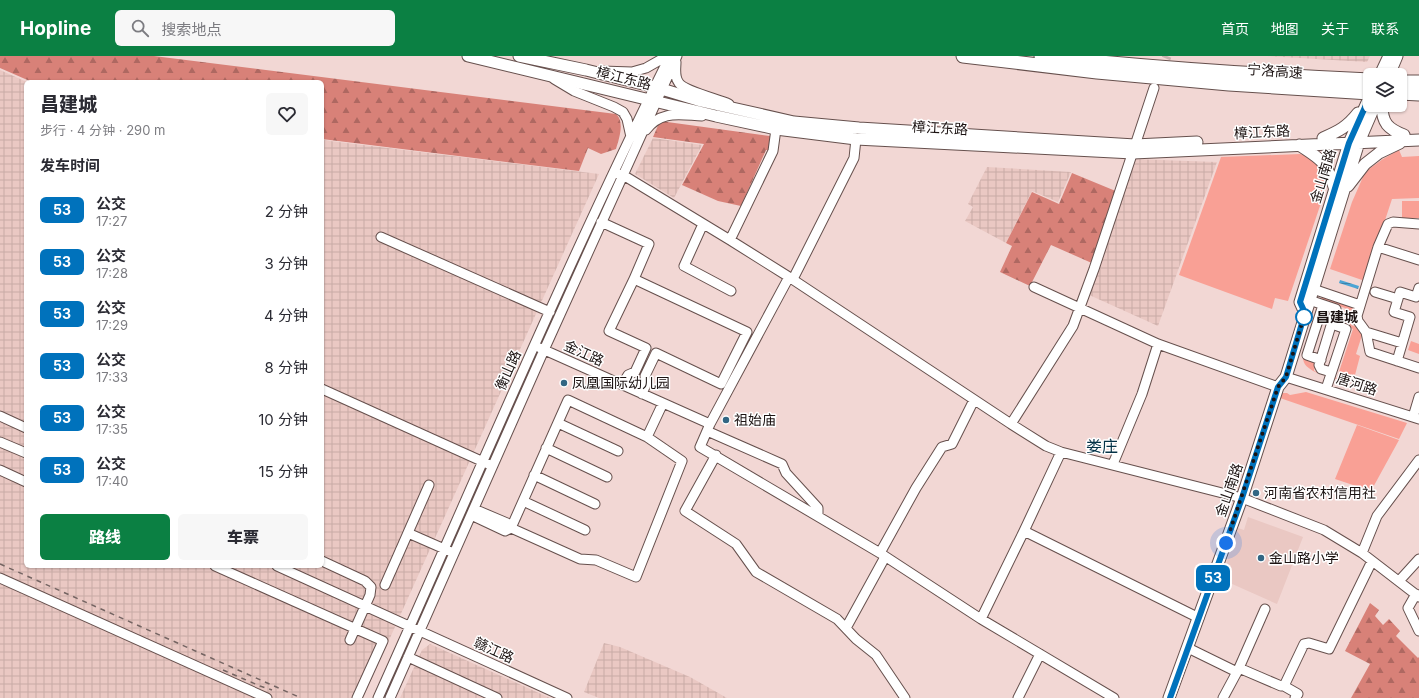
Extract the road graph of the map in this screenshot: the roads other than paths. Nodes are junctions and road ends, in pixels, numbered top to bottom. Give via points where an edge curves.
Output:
1 (468, 56) edge
2 (519, 56) edge
3 (667, 56) edge
4 (962, 56) edge
5 (1041, 56) edge
6 (1388, 56) edge
7 (1397, 56) edge
8 (674, 57) edge
9 (1383, 68) edge
10 (1391, 68) edge
11 (586, 70) junction
12 (548, 75) junction
13 (1407, 82) edge
14 (1419, 82) edge
15 (1362, 84) edge
16 (658, 88) junction
17 (1154, 88) dead end
18 (1407, 94) edge
19 (1419, 94) edge
20 (652, 100) junction
21 (1363, 105) edge
22 (740, 110) junction
23 (1365, 112) edge
24 (1371, 112) edge
25 (1383, 112) edge
26 (716, 116) junction
27 (776, 129) junction
28 (1419, 134) edge
29 (1323, 138) junction
30 (1404, 138) junction
31 (635, 139) junction
32 (856, 139) junction
33 (1356, 139) junction
34 (1419, 140) edge
35 (1299, 145) junction
36 (1134, 149) junction
37 (619, 173) junction
38 (1339, 191) junction
39 (602, 222) junction
40 (703, 224) junction
41 (1419, 224) edge
42 (381, 237) dead end
43 (730, 240) junction
44 (1378, 247) junction
45 (1419, 260) edge
46 (791, 278) junction
47 (634, 279) junction
48 (1034, 287) dead end
49 (1419, 288) edge
50 (1313, 289) junction
51 (731, 291) dead end
52 (1375, 292) dead end
53 (1309, 300) junction
54 (1398, 300) junction
55 (1323, 305) junction
56 (1360, 305) junction
57 (1080, 308) junction
58 (550, 312) junction
59 (1305, 313) junction
60 (1410, 317) junction
61 (1419, 320) edge
62 (1332, 324) junction
63 (1366, 332) junction
64 (1402, 343) junction
65 (1158, 344) junction
66 (534, 346) junction
67 (646, 348) junction
68 (544, 350) junction
69 (656, 353) junction
70 (1321, 360) junction
71 (1397, 361) junction
72 (1419, 368) edge
73 (1332, 372) junction
74 (1286, 377) junction
75 (622, 385) junction
76 (1278, 387) junction
77 (1326, 389) junction
78 (324, 390) edge
79 (642, 394) junction
80 (1419, 397) edge
81 (974, 400) junction
82 (662, 403) junction
83 (0, 416) edge
84 (1417, 417) edge
85 (558, 423) junction
86 (1011, 424) junction
87 (24, 427) edge
88 (709, 428) junction
89 (647, 437) junction
90 (0, 442) edge
91 (546, 448) junction
92 (618, 451) dead end
93 (24, 452) edge
94 (1061, 452) junction
95 (716, 455) junction
96 (1419, 460) edge
97 (483, 462) junction
98 (1113, 464) junction
99 (492, 466) junction
100 (0, 470) edge
101 (534, 475) junction
102 (607, 477) dead end
103 (24, 481) edge
104 (429, 485) dead end
105 (1242, 498) junction
106 (523, 501) junction
107 (595, 504) dead end
108 (472, 512) junction
109 (818, 516) junction
110 (511, 528) junction
111 (585, 530) dead end
112 (1024, 531) junction
113 (408, 532) junction
114 (444, 549) junction
115 (454, 553) junction
116 (1362, 553) junction
117 (883, 555) junction
118 (1372, 560) junction
119 (1419, 560) edge
120 (324, 563) edge
121 (220, 568) edge
122 (281, 568) edge
123 (0, 578) edge
124 (1399, 581) junction
125 (385, 585) dead end
126 (1417, 595) edge
127 (365, 606) junction
128 (1265, 609) dead end
129 (981, 618) junction
130 (1199, 618) junction
131 (410, 627) junction
132 (355, 628) junction
133 (846, 628) junction
134 (420, 631) junction
135 (1419, 631) edge
136 (350, 640) dead end
137 (1188, 648) junction
138 (1040, 654) junction
139 (408, 657) junction
140 (1238, 670) junction
141 (1284, 686) junction
142 (266, 698) edge
143 (357, 698) edge
144 (378, 698) edge
145 (390, 698) edge
146 (496, 698) edge
147 (567, 698) edge
148 (905, 698) edge
149 (1018, 698) edge
150 (1114, 698) edge
151 (1170, 698) edge
152 (1223, 698) edge
153 (1295, 698) edge

1 - 12 main road, 樟江东路
2 - 11 main road, 樟江东路
3 - 11 street via 646,68 632,72
4 - 15 highway, 宁洛高速 via 1229,84
5 - 15 highway, 宁洛高速
6 - 9 main road
7 - 10 main road
8 - 16 street, 衡山路
8 - 22 street via 678,83 683,88 720,100
11 - 16 main road, 樟江东路
12 - 20 main road, 樟江东路
12 - 31 street via 574,91 623,112
13 - 14 highway
16 - 20 street, 衡山路
16 - 22 main road, 樟江东路
17 - 36 street
18 - 19 highway
20 - 26 main road, 樟江东路
20 - 31 street, 衡山路
21 - 29 main road via 1342,130
22 - 36 main road, 樟江东路 via 794,122
23 - 33 main road, 金山南路
24 - 33 main road, 金山南路
25 - 30 main road via 1388,127
26 - 27 main road, 樟江东路
26 - 31 street via 673,115 659,118
27 - 32 main road, 樟江东路
27 - 43 street via 773,151
28 - 30 main road, 樟江东路
29 - 33 main road, 樟江东路
29 - 36 main road, 樟江东路
30 - 33 main road, 樟江东路
30 - 34 main road, 樟江东路
30 - 38 main road via 1365,164
31 - 37 street, 衡山路
32 - 36 main road, 樟江东路
32 - 46 street via 854,158
33 - 35 main road, 樟江东路
33 - 38 main road, 金山南路
35 - 36 main road, 樟江东路
35 - 38 main road via 1324,163
36 - 57 street
37 - 39 street, 衡山路
37 - 40 street
37 - 58 street, 衡山路
38 - 50 main road, 金山南路
38 - 59 main road, 金山南路 via 1300,302
39 - 47 street via 649,244
39 - 68 street, 衡山路
40 - 43 street
40 - 51 street via 684,266
41 - 44 street via 1388,224
42 - 58 street
43 - 46 street
44 - 45 street
44 - 56 street
46 - 81 street
46 - 88 street
47 - 67 street via 609,331
47 - 69 street via 747,332 721,384
48 - 57 street
49 - 54 street via 1416,297 1400,292
50 - 53 main road, 金山南路
50 - 56 street
52 - 54 street
53 - 55 street
53 - 59 main road, 金山南路
54 - 60 street via 1394,312
55 - 62 street via 1336,309
55 - 70 street via 1307,355
56 - 63 street via 1358,321
57 - 65 street
57 - 86 street via 1073,326
58 - 66 street, 衡山路
59 - 74 main road, 金山南路
60 - 61 street
60 - 64 street
62 - 70 street
62 - 73 street via 1346,328
63 - 64 street
63 - 71 street via 1370,352
64 - 71 street
65 - 76 street
65 - 98 street via 1142,394
66 - 68 street, 金江路
66 - 97 street, 衡山路
67 - 69 street
67 - 75 street via 635,372 628,375
68 - 75 street, 金江路
68 - 99 street, 衡山路
69 - 79 street via 645,376 646,384
70 - 73 street via 1319,368
71 - 72 street
73 - 77 street
74 - 76 main road, 金山南路
74 - 77 street, 唐河路
75 - 79 street, 金江路
76 - 105 main road, 金山南路
77 - 84 street, 唐河路
78 - 97 street
79 - 82 street, 金江路
80 - 84 street
81 - 86 street
81 - 117 street via 952,444 942,447 916,488
82 - 88 street, 金江路
82 - 89 street
83 - 87 street
85 - 89 street via 568,400
85 - 91 street
85 - 92 street
86 - 94 street via 1046,446
88 - 95 street via 700,447
88 - 109 street, 金江路 via 782,464 786,473 818,508
89 - 110 street via 682,461 636,577 596,560 580,559
90 - 93 street
91 - 101 street
91 - 102 street
94 - 98 street
94 - 112 street
95 - 109 street
95 - 133 street via 685,511 736,544 756,572 837,619
96 - 116 street via 1377,516
97 - 99 street
97 - 114 street, 衡山路
98 - 105 street
99 - 108 street, 衡山路
100 - 103 street
101 - 106 street
101 - 107 street
104 - 113 street
105 - 116 street via 1324,530
105 - 130 main road, 金山南路
106 - 110 street
106 - 111 street
108 - 110 street via 507,524
108 - 115 street, 衡山路
109 - 117 street
112 - 129 street
112 - 130 street
113 - 114 street
113 - 125 street
114 - 115 street
114 - 131 street, 衡山路
115 - 134 street, 衡山路
116 - 118 street
117 - 129 street
117 - 133 street
118 - 124 street
118 - 141 street via 1329,649 1304,644
119 - 124 street
120 - 127 street via 365,581 371,587
121 - 132 street
122 - 127 street, 赣江路
123 - 142 street
124 - 126 street
126 - 135 street via 1408,608
127 - 131 street, 赣江路
127 - 132 street
128 - 140 street
129 - 138 street
130 - 137 main road, 金山南路
131 - 134 street, 赣江路
131 - 144 street, 衡山路
132 - 136 street
132 - 143 street via 382,641
133 - 148 street via 876,655
134 - 139 street, 衡山路
134 - 147 street, 赣江路
137 - 140 street
137 - 151 main road, 金山南路
138 - 149 street
138 - 150 street
139 - 145 street, 衡山路
139 - 146 street
140 - 141 street
140 - 152 street
141 - 153 street via 1298,694

